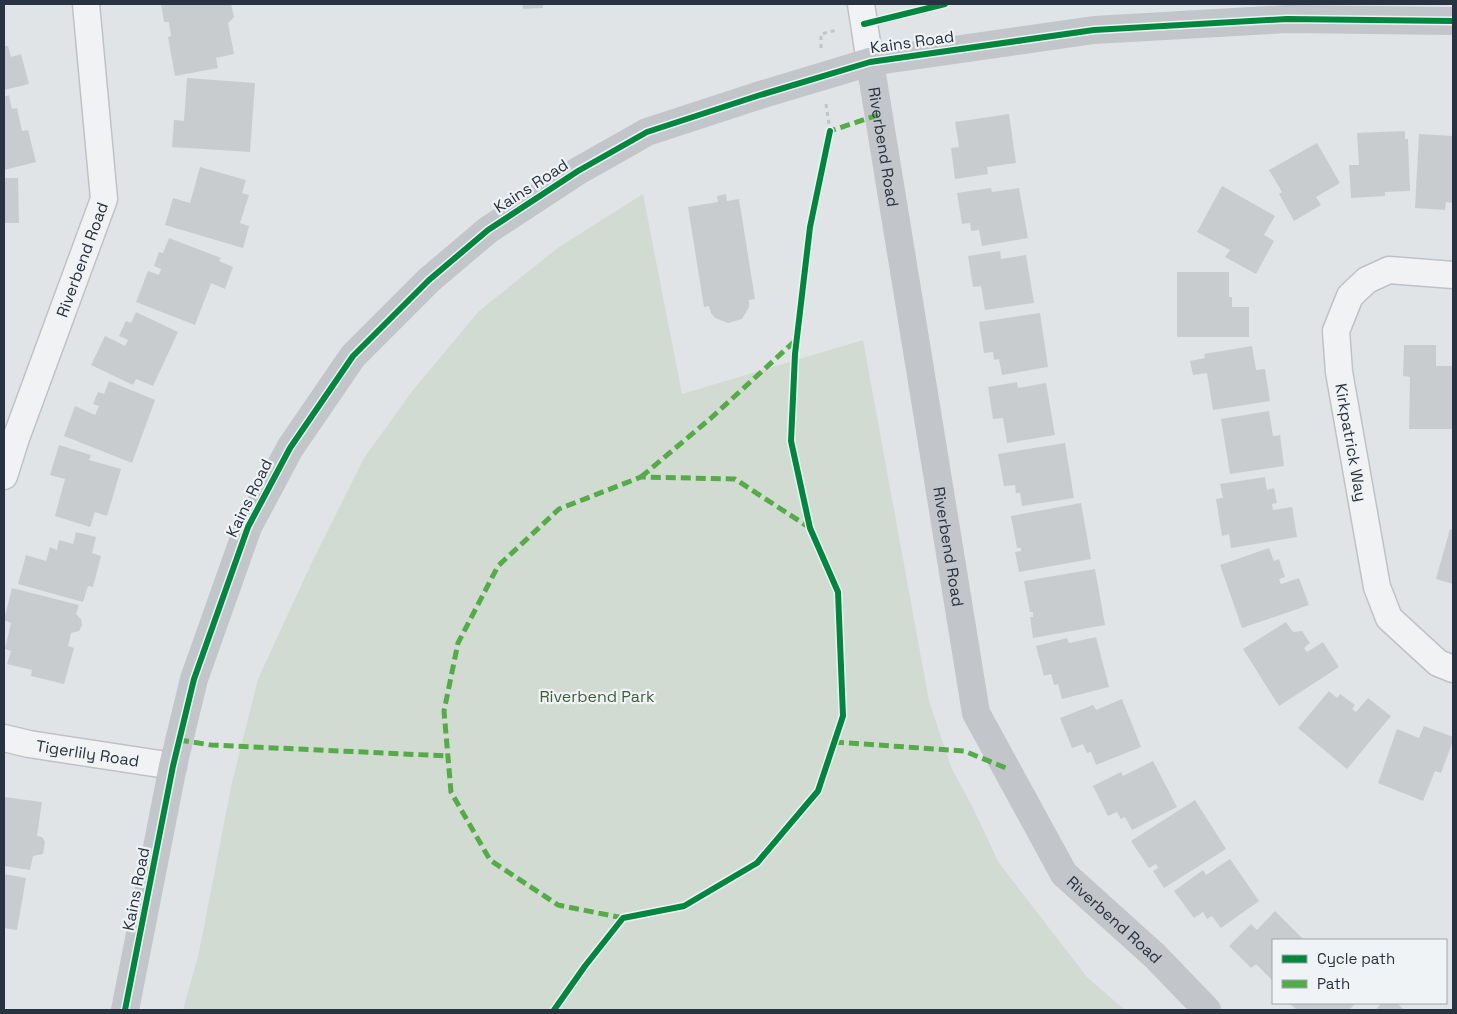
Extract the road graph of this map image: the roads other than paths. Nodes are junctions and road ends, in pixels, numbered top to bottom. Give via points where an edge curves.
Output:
1 (86, 4) edge
2 (860, 4) edge
3 (1453, 21) edge
4 (870, 62) junction
5 (1453, 275) edge
6 (4, 476) edge
7 (1453, 669) edge
8 (4, 738) edge
9 (173, 766) junction
10 (125, 1010) edge
11 (1207, 1010) edge

1 - 6 street, Riverbend Road via 104,199
2 - 4 street, Riverbend Road
3 - 4 street, Kains Road via 1286,19 1094,30
4 - 9 street, Kains Road via 647,132 488,230 429,280 360,349 290,448 248,526 194,679
4 - 11 street, Riverbend Road via 976,713 1064,874 1155,956
5 - 7 street, Kirkpatrick Way via 1389,270 1367,280 1350,296 1336,331 1339,372 1377,587 1389,618 1438,663
8 - 9 street, Tigerlily Road
9 - 10 street, Kains Road

